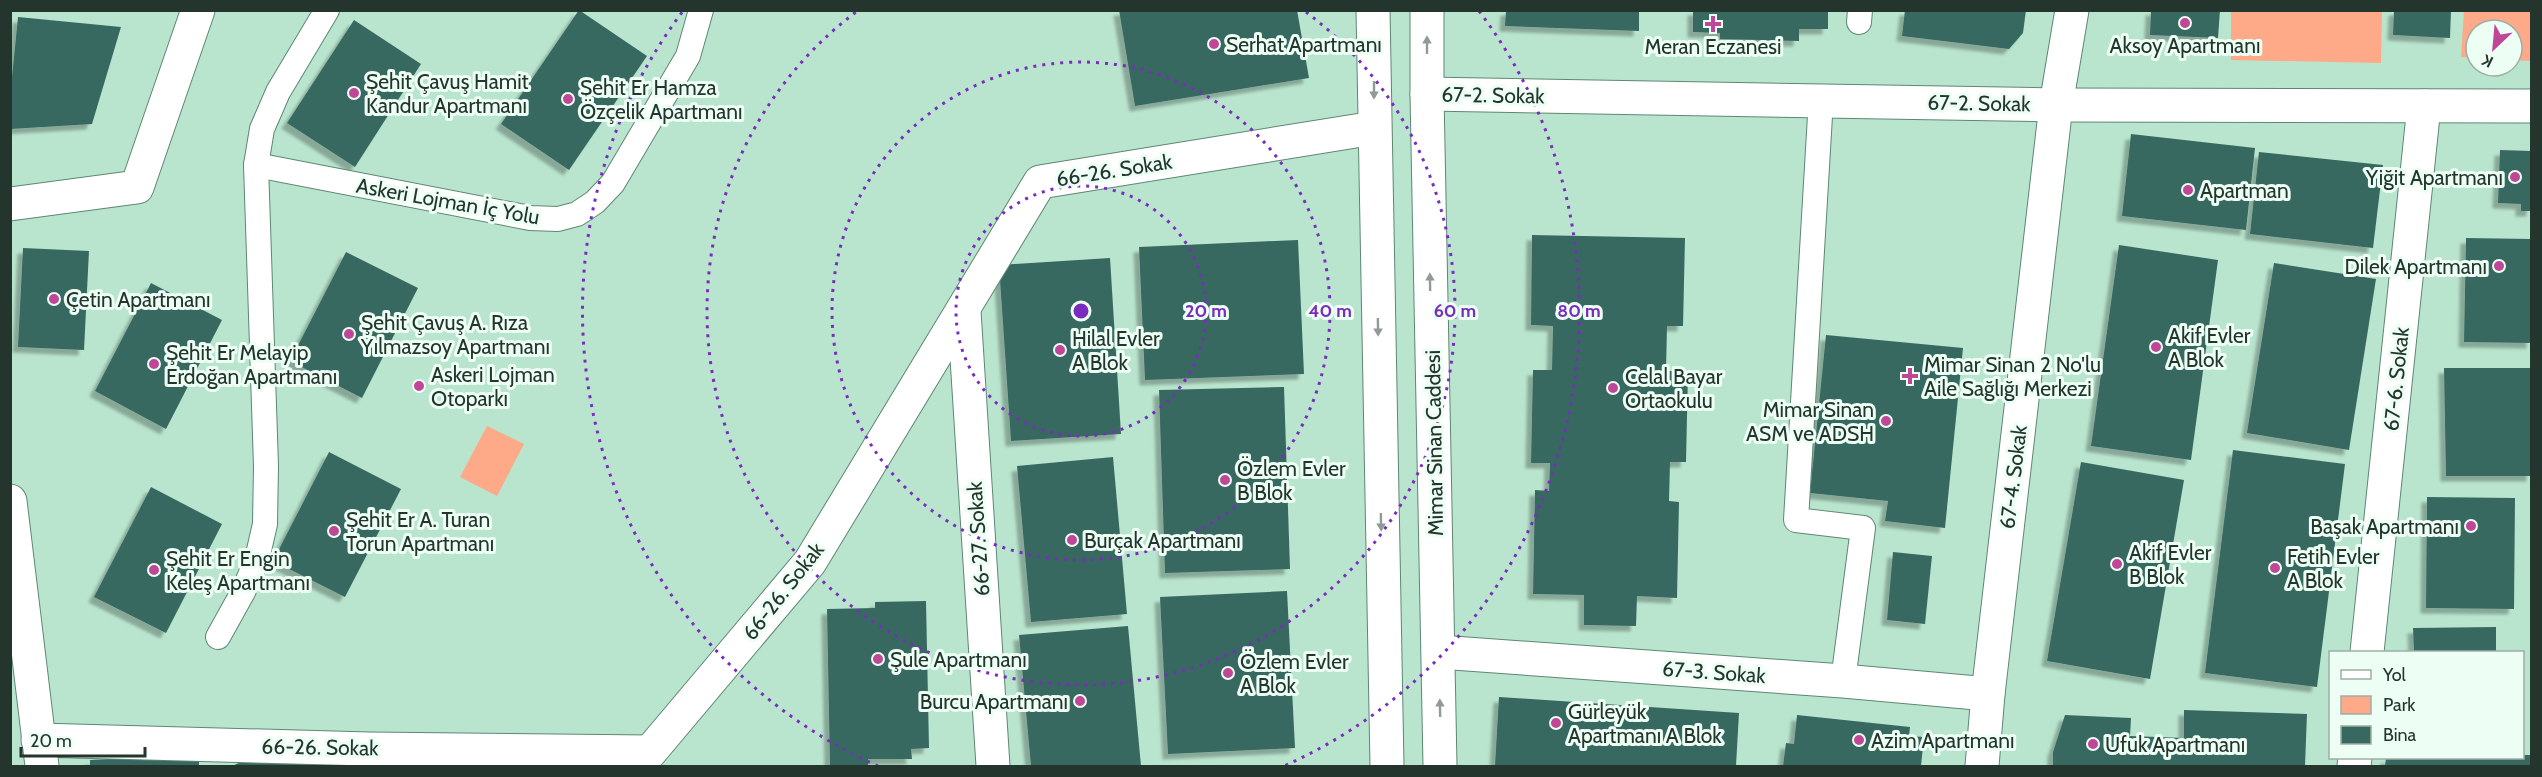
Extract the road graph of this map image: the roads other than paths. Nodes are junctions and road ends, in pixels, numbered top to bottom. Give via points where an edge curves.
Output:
1 (198, 10) edge
2 (327, 10) edge
3 (701, 10) edge
4 (1374, 10) edge
5 (1427, 10) edge
6 (2072, 10) edge
7 (1427, 94) junction
8 (1821, 99) junction
9 (2056, 105) junction
10 (2424, 106) junction
11 (2532, 106) edge
12 (1374, 128) junction
13 (256, 165) junction
14 (10, 204) edge
15 (964, 311) junction
16 (10, 501) edge
17 (218, 637) dead end
18 (2367, 651) edge
19 (1439, 652) junction
20 (1843, 681) junction
21 (1988, 694) junction
22 (40, 753) edge
23 (370, 758) edge
24 (652, 760) edge
25 (993, 766) edge
26 (1387, 766) edge
27 (1440, 766) edge
28 (1982, 766) edge

1 - 14 street via 137,187
2 - 13 lane via 278,92 262,129
3 - 13 lane, Askeri Lojman İç Yolu via 688,56 613,183 577,214 558,219 530,218
4 -> 12 street
7 -> 5 street, Mimar Sinan Caddesi
6 - 9 street, 67-4. Sokak
7 - 8 street, 67-2. Sokak
19 -> 7 street, Mimar Sinan Caddesi
8 - 9 street, 67-2. Sokak
8 - 20 lane via 1796,520 1863,528
9 - 10 street, 67-2. Sokak
9 - 21 street, 67-4. Sokak
10 - 11 street, 67-2. Sokak
10 - 18 street, 67-6. Sokak
12 - 15 street, 66-26. Sokak via 1040,182
12 -> 26 street
13 - 17 lane via 265,524 254,567
15 - 24 street, 66-26. Sokak via 810,562
15 - 25 street, 66-27. Sokak
16 - 22 street
19 - 20 street, 67-3. Sokak
27 -> 19 street, Mimar Sinan Caddesi
20 - 21 street, 67-3. Sokak
21 - 28 street, 67-4. Sokak
22 - 23 street, 66-26. Sokak
23 - 24 street, 66-26. Sokak

